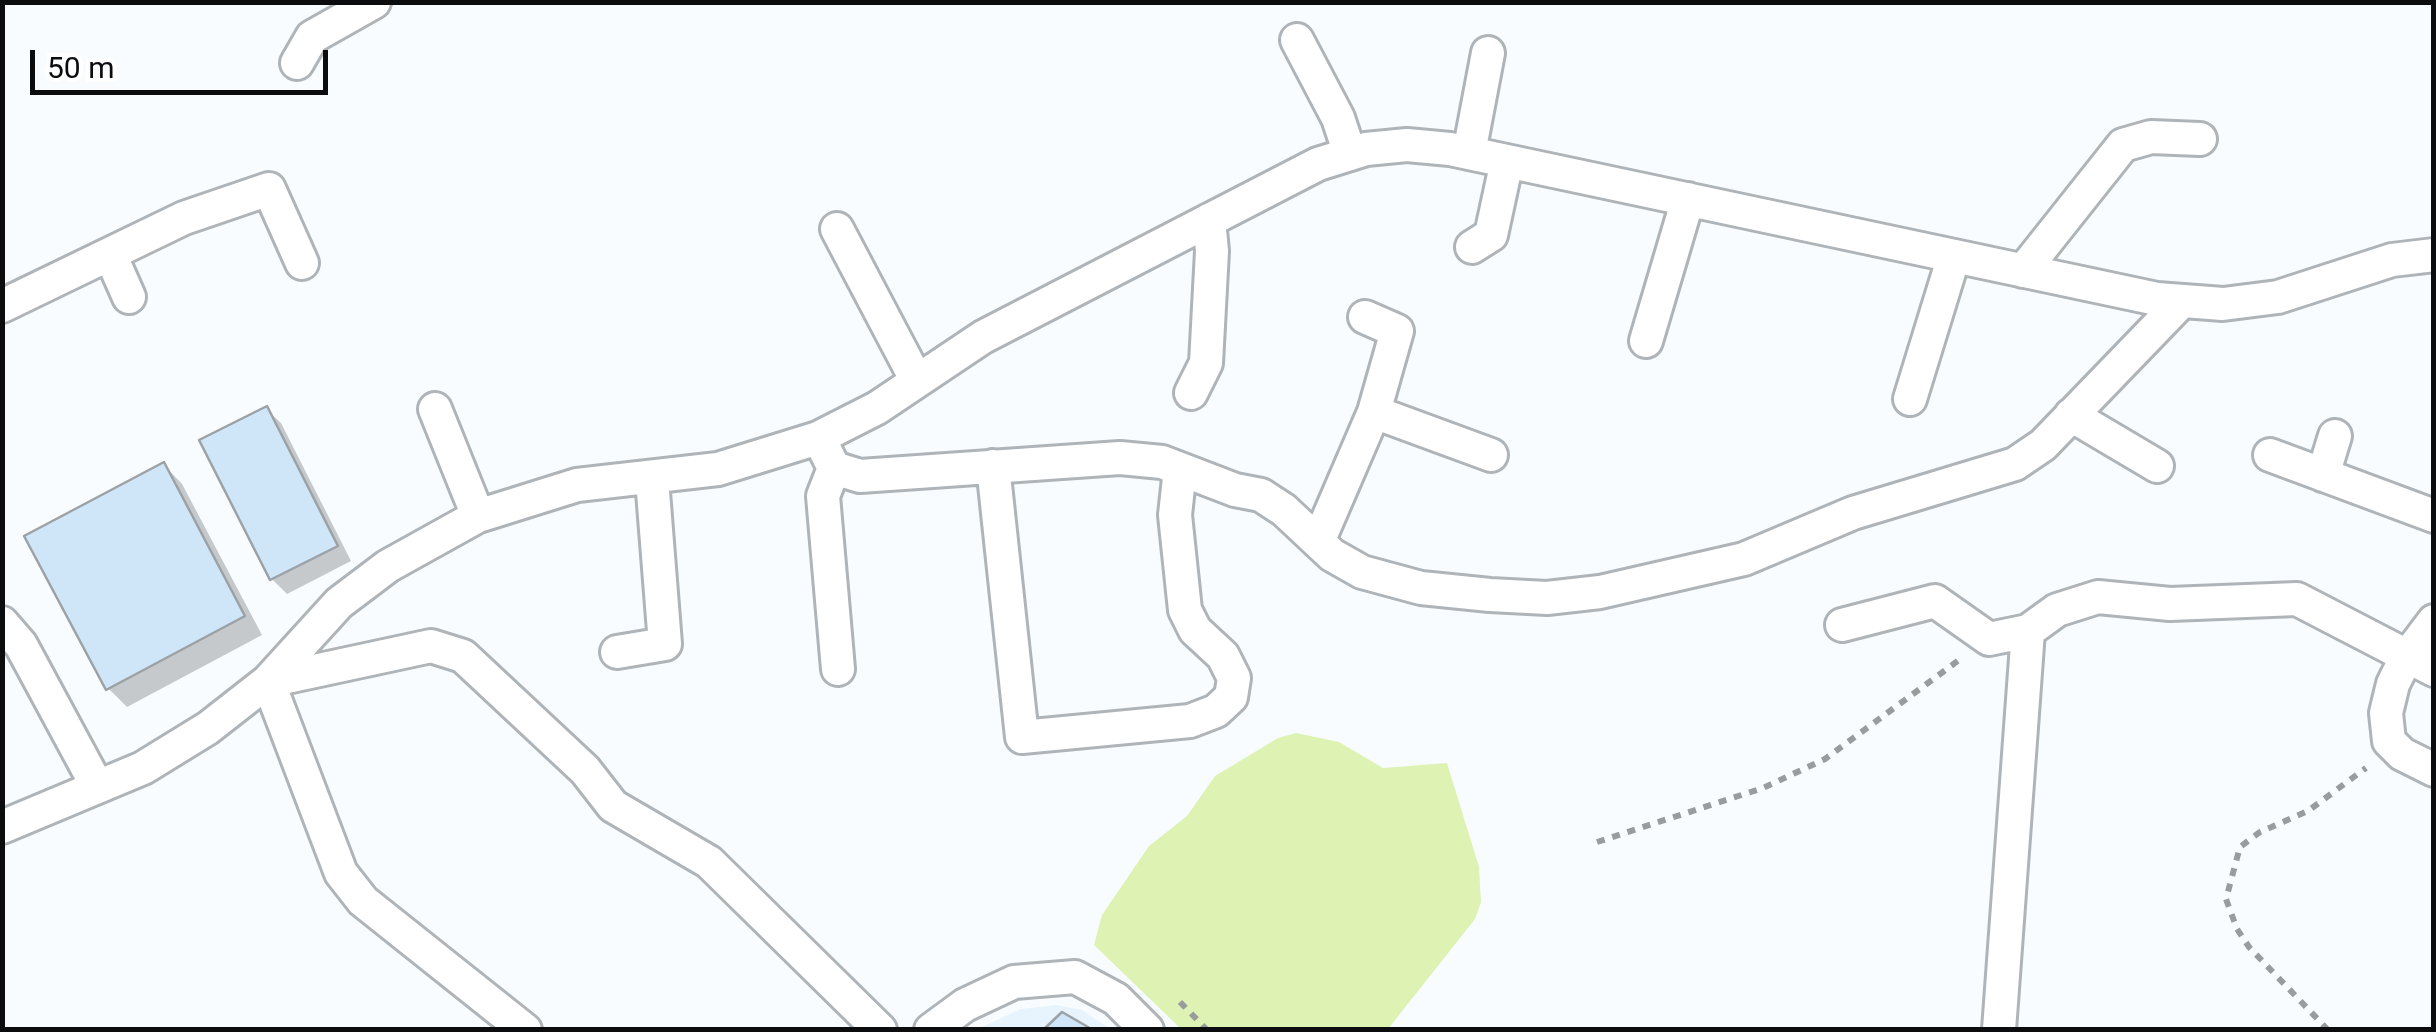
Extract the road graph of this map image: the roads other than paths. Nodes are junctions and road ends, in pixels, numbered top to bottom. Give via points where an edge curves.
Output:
1 (374, 2) edge
2 (1297, 40) dead end
3 (1488, 54) dead end
4 (298, 62) dead end
5 (2200, 138) dead end
6 (1469, 152) junction
7 (1350, 154) junction
8 (1507, 160) junction
9 (1688, 199) junction
10 (1208, 220) junction
11 (837, 229) dead end
12 (1472, 247) dead end
13 (110, 254) junction
14 (2434, 255) edge
15 (1954, 256) junction
16 (302, 263) dead end
17 (2023, 271) junction
18 (129, 296) dead end
19 (2182, 301) junction
20 (2, 306) edge
21 (1365, 317) dead end
22 (1646, 341) dead end
23 (917, 382) junction
24 (1191, 393) dead end
25 (1910, 399) dead end
26 (435, 409) dead end
27 (1374, 412) junction
28 (2071, 416) junction
29 (2335, 436) dead end
30 (818, 438) junction
31 (2270, 454) dead end
32 (1491, 455) dead end
33 (993, 466) junction
34 (2156, 466) dead end
35 (834, 468) junction
36 (1180, 468) junction
37 (2322, 474) junction
38 (652, 478) junction
39 (478, 516) junction
40 (2434, 516) edge
41 (1318, 542) junction
42 (2434, 621) edge
43 (2, 623) edge
44 (1842, 625) dead end
45 (2028, 632) junction
46 (616, 652) dead end
47 (2420, 664) edge
48 (838, 668) dead end
49 (268, 681) junction
50 (2434, 770) edge
51 (97, 786) junction
52 (2, 828) edge
53 (524, 1030) edge
54 (880, 1030) edge
55 (931, 1030) edge
56 (1147, 1030) edge
57 (1999, 1030) edge

1 - 4 street via 312,37
2 - 7 street
3 - 6 street
5 - 17 street via 2151,137 2123,145
6 - 7 street via 1407,145
6 - 8 street
7 - 10 street
8 - 9 street
8 - 12 street via 1490,236
9 - 15 street
9 - 22 street
10 - 23 street via 983,337
10 - 24 street via 1206,364
11 - 23 street
13 - 16 street via 184,218 269,189
13 - 18 street
13 - 20 street
14 - 19 street via 2392,260 2278,297
15 - 17 street
15 - 25 street
17 - 19 street
19 - 28 street
21 - 27 street via 1396,331
23 - 30 street
26 - 39 street
27 - 32 street
27 - 41 street
28 - 34 street
28 - 41 street via 2015,464 1854,513 1744,559 1600,592 1546,598 1421,588 1362,572
29 - 37 street
30 - 35 street
30 - 38 street via 718,469
31 - 37 street
33 - 35 street via 860,476
33 - 36 street via 1120,458
33 - 36 street via 1022,737 1190,721 1216,712 1230,698 1234,678 1185,610 1176,515
35 - 48 street via 823,496
36 - 41 street via 1261,495
37 - 40 street
38 - 39 street via 577,485
38 - 46 street via 665,644
39 - 49 street via 388,566 339,603
42 - 47 street
43 - 51 street via 21,645
44 - 45 street via 1935,601 1989,640
45 - 47 street via 2057,610 2098,596 2170,604 2298,599
45 - 57 street
47 - 50 street via 2393,684 2389,742
49 - 51 street via 174,750
49 - 53 street via 341,873 363,901
49 - 54 street via 431,646 463,656 585,770 614,806 709,862
51 - 52 street
55 - 56 street via 1014,982 1075,977 1116,1000

